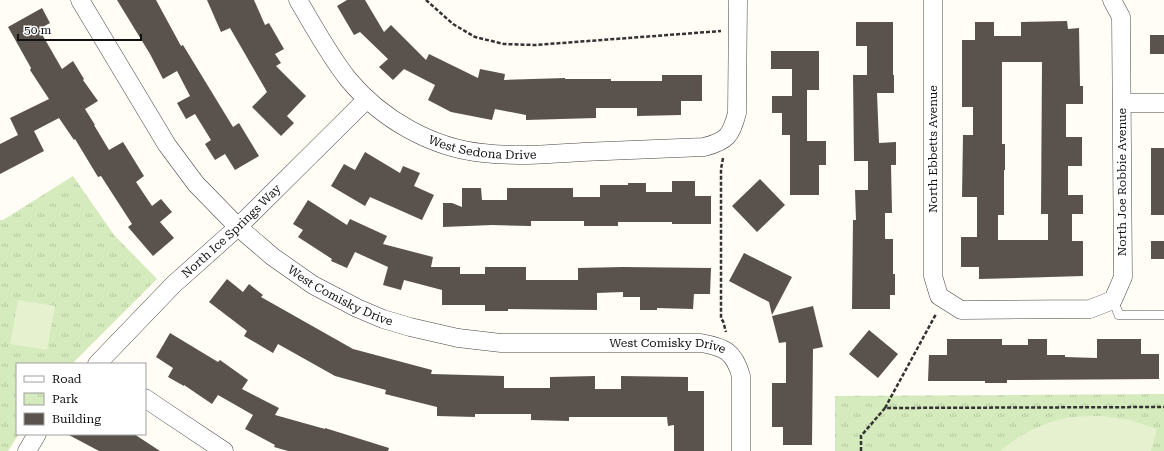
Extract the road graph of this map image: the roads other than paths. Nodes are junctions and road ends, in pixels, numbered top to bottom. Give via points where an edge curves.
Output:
1 (80, 0) edge
2 (298, 0) edge
3 (738, 0) edge
4 (933, 0) edge
5 (1112, 0) edge
6 (367, 98) junction
7 (1164, 103) edge
8 (1122, 104) junction
9 (238, 227) junction
10 (1113, 300) junction
11 (1164, 315) edge
12 (99, 363) edge
13 (146, 399) edge
14 (36, 435) edge
15 (27, 451) edge
16 (224, 451) edge
17 (741, 451) edge

1 - 9 street, West Comisky Drive via 167,145 196,184
2 - 6 street, West Sedona Drive via 331,55 348,79
3 - 6 street, West Sedona Drive via 737,113 728,136 719,143 704,147 516,155 482,153 451,147 420,135 393,119
4 - 10 street, North Ebbetts Avenue via 933,276 942,298 961,310 1090,309
5 - 8 street, North Joe Robbie Avenue via 1121,17
6 - 9 street, North Ice Springs Way
7 - 8 street
8 - 10 street, North Joe Robbie Avenue via 1122,278
9 - 12 street, North Ice Springs Way via 174,284
9 - 17 street, West Comisky Drive via 273,257 313,285 357,308 410,328 500,343 701,343 717,346 731,354 738,364 741,376
10 - 11 lane via 1119,315
13 - 16 street
14 - 15 street

